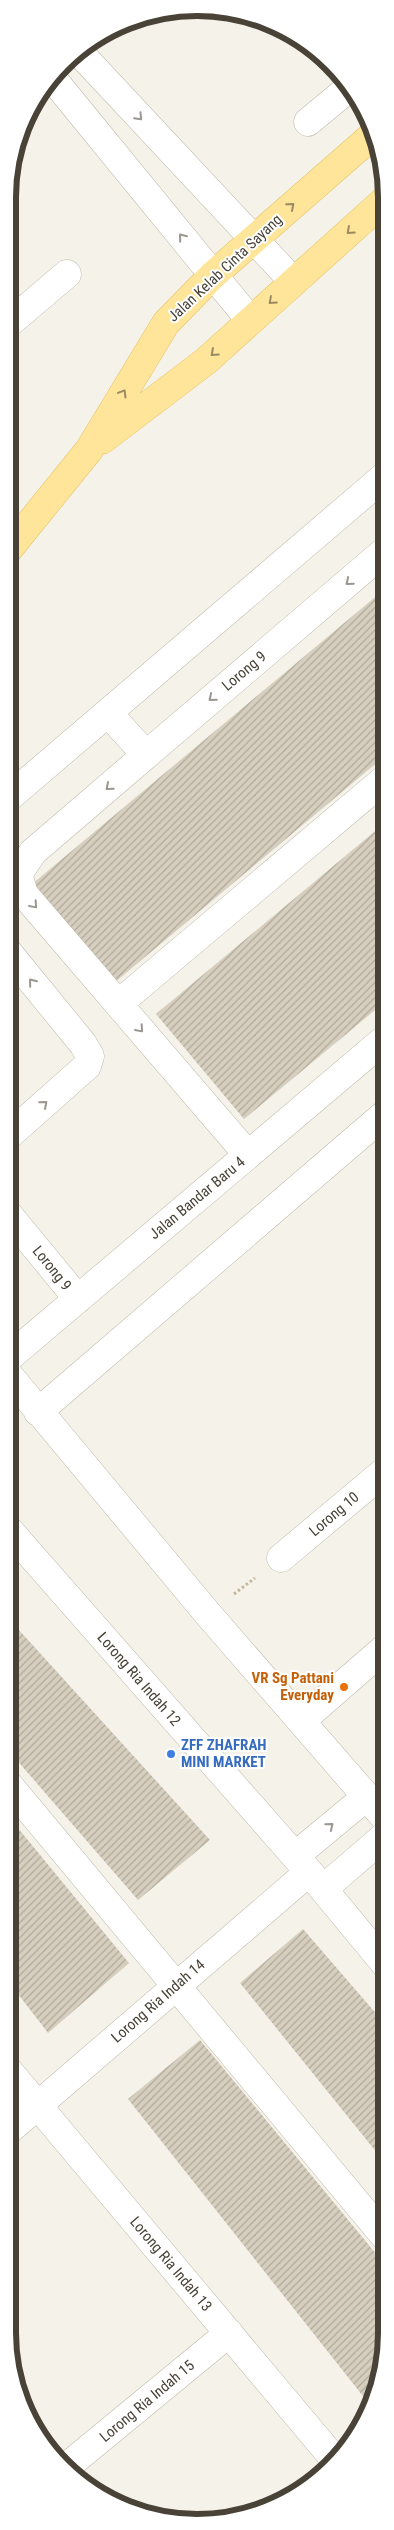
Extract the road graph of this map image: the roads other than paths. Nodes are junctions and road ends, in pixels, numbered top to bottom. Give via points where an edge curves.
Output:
1 (83, 57) edge
2 (57, 84) edge
3 (344, 92) edge
4 (308, 122) dead end
5 (368, 139) edge
6 (378, 206) edge
7 (255, 238) junction
8 (67, 274) dead end
9 (213, 275) junction
10 (294, 281) junction
11 (16, 317) edge
12 (250, 320) junction
13 (89, 450) junction
14 (378, 483) edge
15 (16, 540) edge
16 (378, 557) edge
17 (108, 713) junction
18 (146, 755) junction
19 (378, 785) edge
20 (16, 791) edge
21 (16, 962) edge
22 (118, 1004) junction
23 (378, 1045) edge
24 (378, 1120) edge
25 (16, 1129) edge
26 (248, 1155) junction
27 (16, 1224) edge
28 (78, 1299) junction
29 (16, 1351) edge
30 (16, 1384) edge
31 (38, 1412) junction
32 (378, 1477) edge
33 (16, 1538) edge
34 (281, 1558) road end
35 (378, 1655) edge
36 (301, 1720) junction
37 (16, 1794) edge
38 (366, 1797) junction
39 (378, 1810) edge
40 (378, 1839) edge
41 (309, 1872) junction
42 (378, 1955) edge
43 (177, 1985) junction
44 (16, 2080) edge
45 (37, 2105) junction
46 (16, 2124) edge
47 (378, 2228) edge
48 (229, 2333) junction
49 (331, 2455) edge
50 (71, 2463) edge

1 -> 7 street
9 -> 2 street
3 - 4 street
7 -> 5 main road, Jalan Kelab Cinta Sayang
6 -> 10 main road, Jalan Kelab Cinta Sayang
7 - 9 main road, Jalan Kelab Cinta Sayang
7 - 10 street
8 - 11 street
9 - 12 street
13 -> 9 main road, Jalan Kelab Cinta Sayang via 166,323
10 -> 12 main road, Jalan Kelab Cinta Sayang
12 -> 13 main road, Jalan Kelab Cinta Sayang via 206,360
13 - 15 main road, Jalan Kelab Cinta Sayang
14 - 17 street
16 -> 18 street, Lorong 9
17 - 18 street
17 - 20 street
18 -> 22 street, Lorong 9 via 32,852 18,874 24,894
19 - 22 street
25 -> 21 street via 87,1066 90,1056 84,1044
22 -> 26 street, Lorong 9
23 - 26 street, Jalan Bandar Baru 4
24 - 31 street
26 - 28 street, Jalan Bandar Baru 4
27 - 28 street, Lorong 9
28 - 29 street, Jalan Bandar Baru 4
30 - 31 street
31 - 36 street
32 - 34 street, Lorong 10
33 - 41 street, Lorong Ria Indah 12
35 - 36 street
36 - 38 street
37 - 43 street
38 - 39 street
41 -> 38 street, Lorong Ria Indah 14
40 - 41 street, Lorong Ria Indah 14
41 - 42 street, Lorong Ria Indah 12
41 - 43 street, Lorong Ria Indah 14
43 - 45 street, Lorong Ria Indah 14
43 - 47 street
44 - 45 street, Lorong Ria Indah 13
45 - 46 street, Lorong Ria Indah 14
45 - 48 street, Lorong Ria Indah 13
48 - 49 street, Lorong Ria Indah 13
48 - 50 street, Lorong Ria Indah 15

